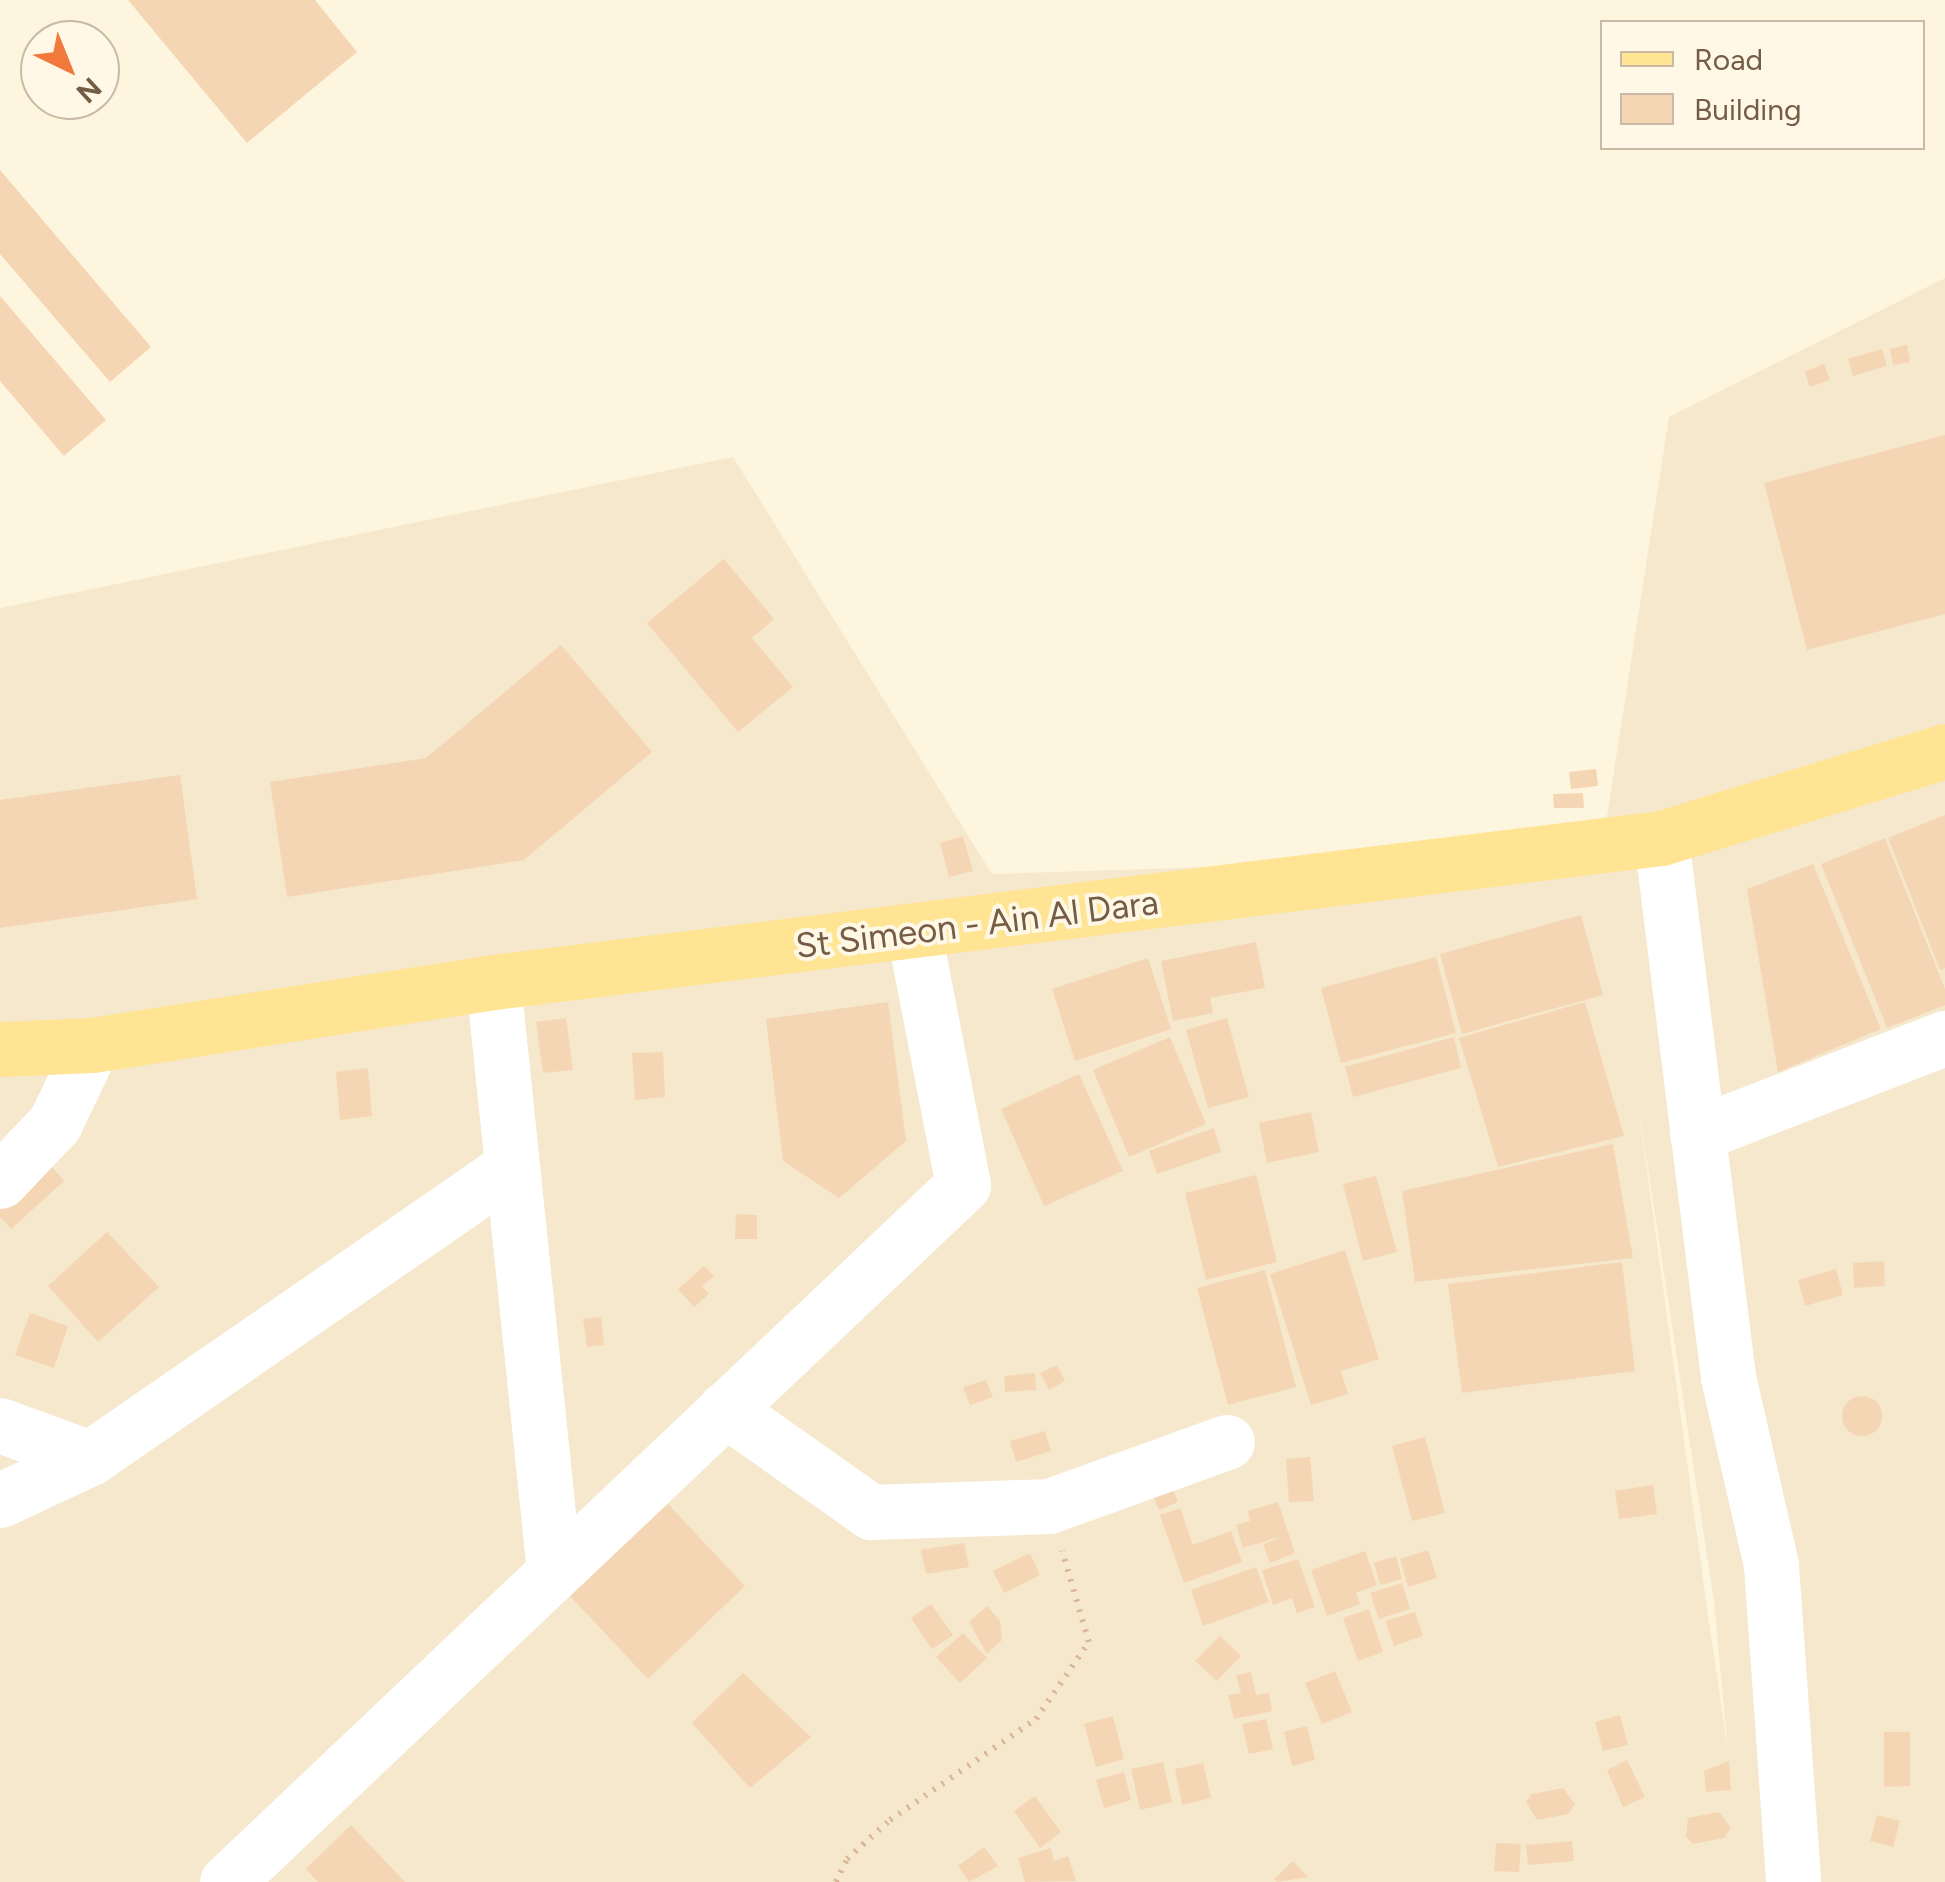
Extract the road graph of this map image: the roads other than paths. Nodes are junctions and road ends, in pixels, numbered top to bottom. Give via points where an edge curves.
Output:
1 (1945, 751) edge
2 (1661, 838) junction
3 (914, 933) junction
4 (493, 982) junction
5 (1945, 1038) edge
6 (92, 1045) junction
7 (0, 1048) edge
8 (1697, 1134) junction
9 (510, 1168) junction
10 (0, 1181) edge
11 (725, 1409) junction
12 (0, 1425) edge
13 (1227, 1442) dead end
14 (90, 1458) junction
15 (0, 1500) edge
16 (554, 1570) junction
17 (227, 1882) edge
18 (1793, 1882) edge

1 - 2 main road, St Simeon - Ain Al Dara
2 - 3 main road, St Simeon - Ain Al Dara
2 - 8 street
3 - 4 main road, St Simeon - Ain Al Dara
3 - 11 street via 964,1185
4 - 6 main road, St Simeon - Ain Al Dara
4 - 9 street
5 - 8 street
6 - 7 main road, St Simeon - Ain Al Dara
6 - 10 street via 55,1123
8 - 18 street via 1728,1378 1771,1565
9 - 14 street
9 - 16 street
11 - 13 street via 871,1512 1049,1506
11 - 16 street
12 - 14 street
14 - 15 street
16 - 17 street

